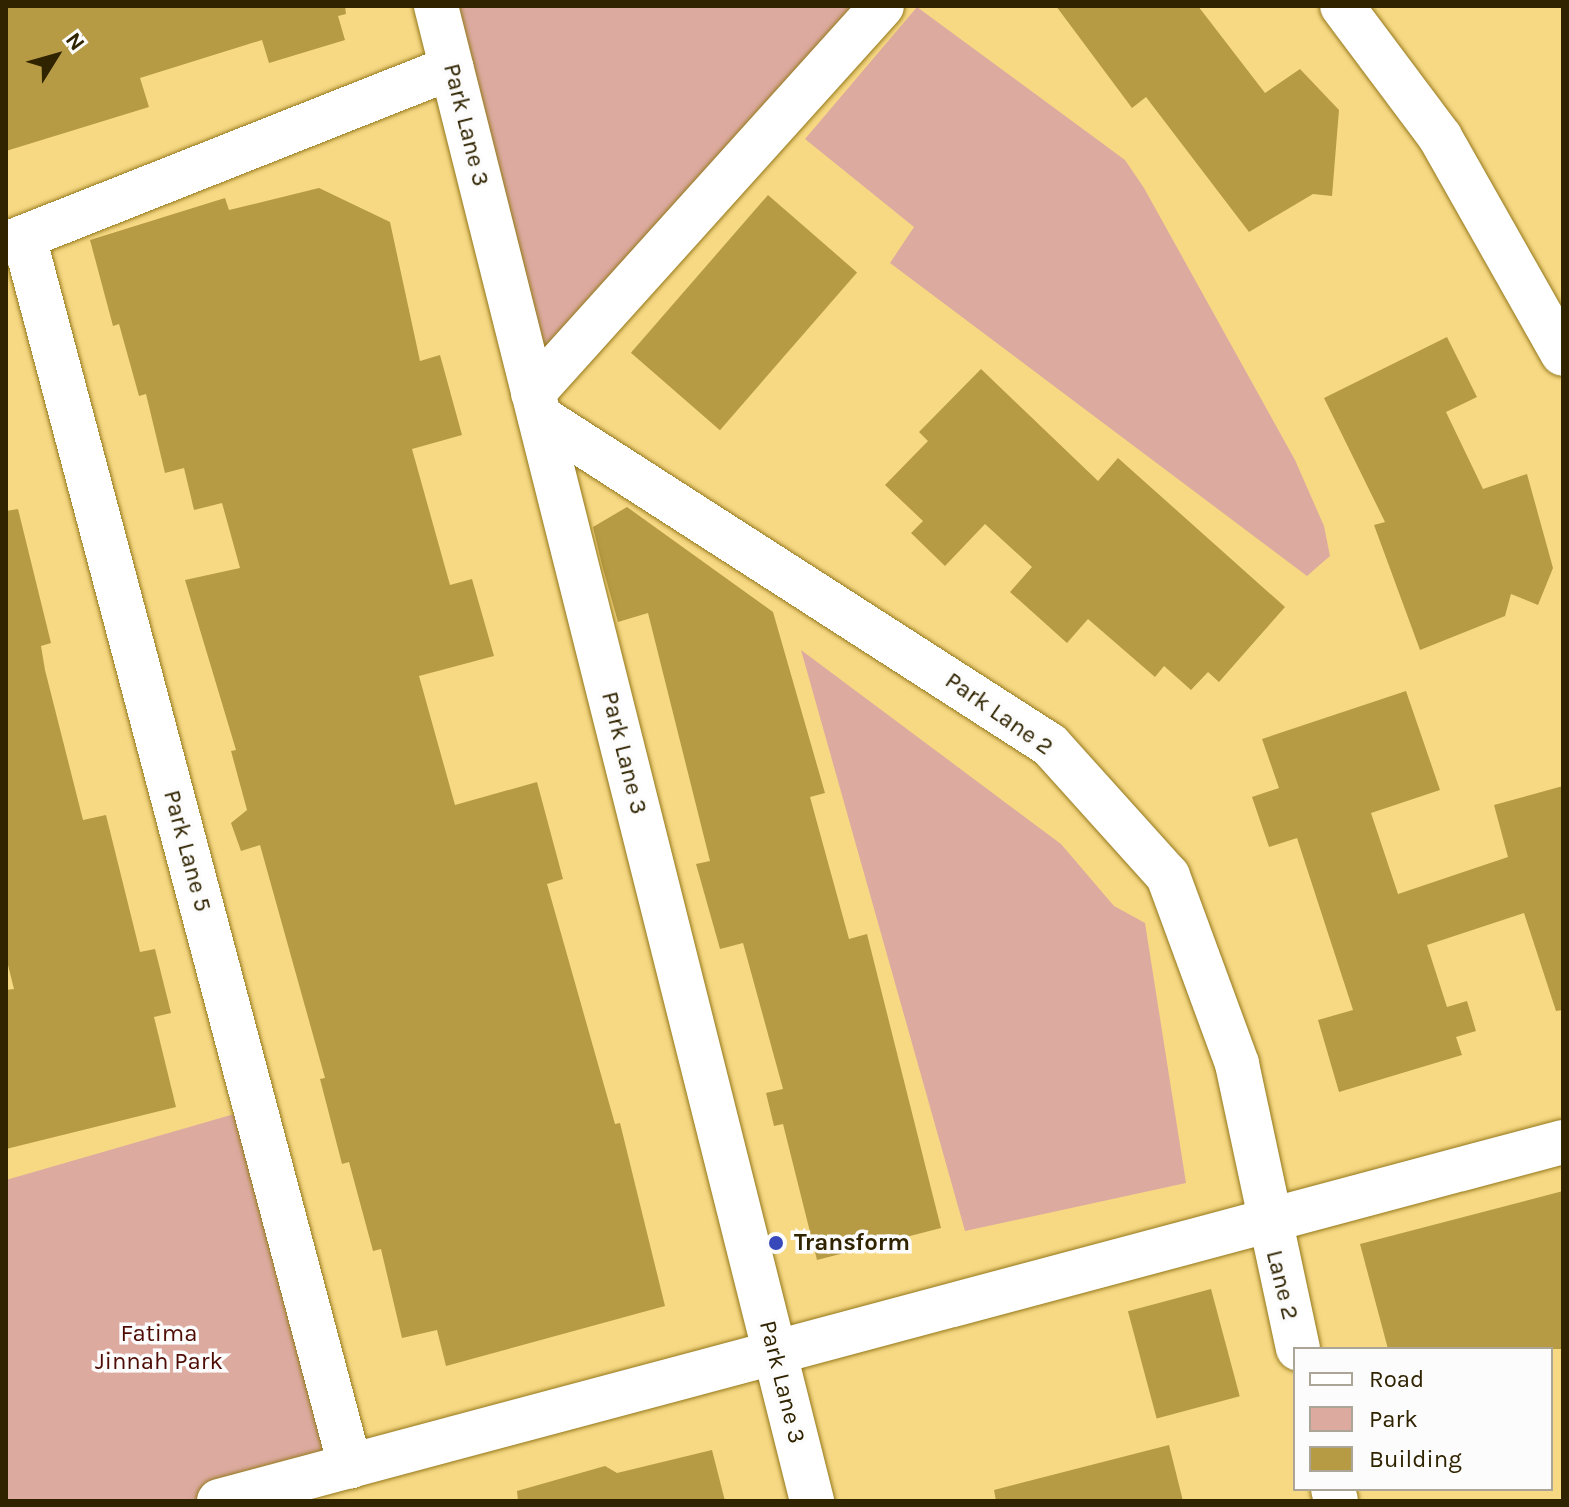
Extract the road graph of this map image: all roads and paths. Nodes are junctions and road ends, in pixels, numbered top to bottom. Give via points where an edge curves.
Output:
1 (436, 6) edge
2 (882, 6) edge
3 (1342, 6) edge
4 (451, 68) junction
5 (15, 240) edge
6 (1563, 354) edge
7 (536, 405) junction
8 (1563, 1142) edge
9 (1266, 1220) junction
10 (1298, 1347) edge
11 (775, 1353) junction
12 (350, 1466) junction
13 (234, 1499) edge
14 (812, 1501) edge

1 - 4 street, Park Lane 3
2 - 7 street
3 - 6 street via 1440,137
4 - 5 street
4 - 7 street, Park Lane 3
5 - 12 street, Park Lane 5
7 - 9 street, Park Lane 2 via 1060,756 1168,876 1237,1064
7 - 11 street, Park Lane 3
8 - 9 street
9 - 10 street, Lane 2
9 - 11 street
11 - 12 street
11 - 14 street, Park Lane 3
12 - 13 street

